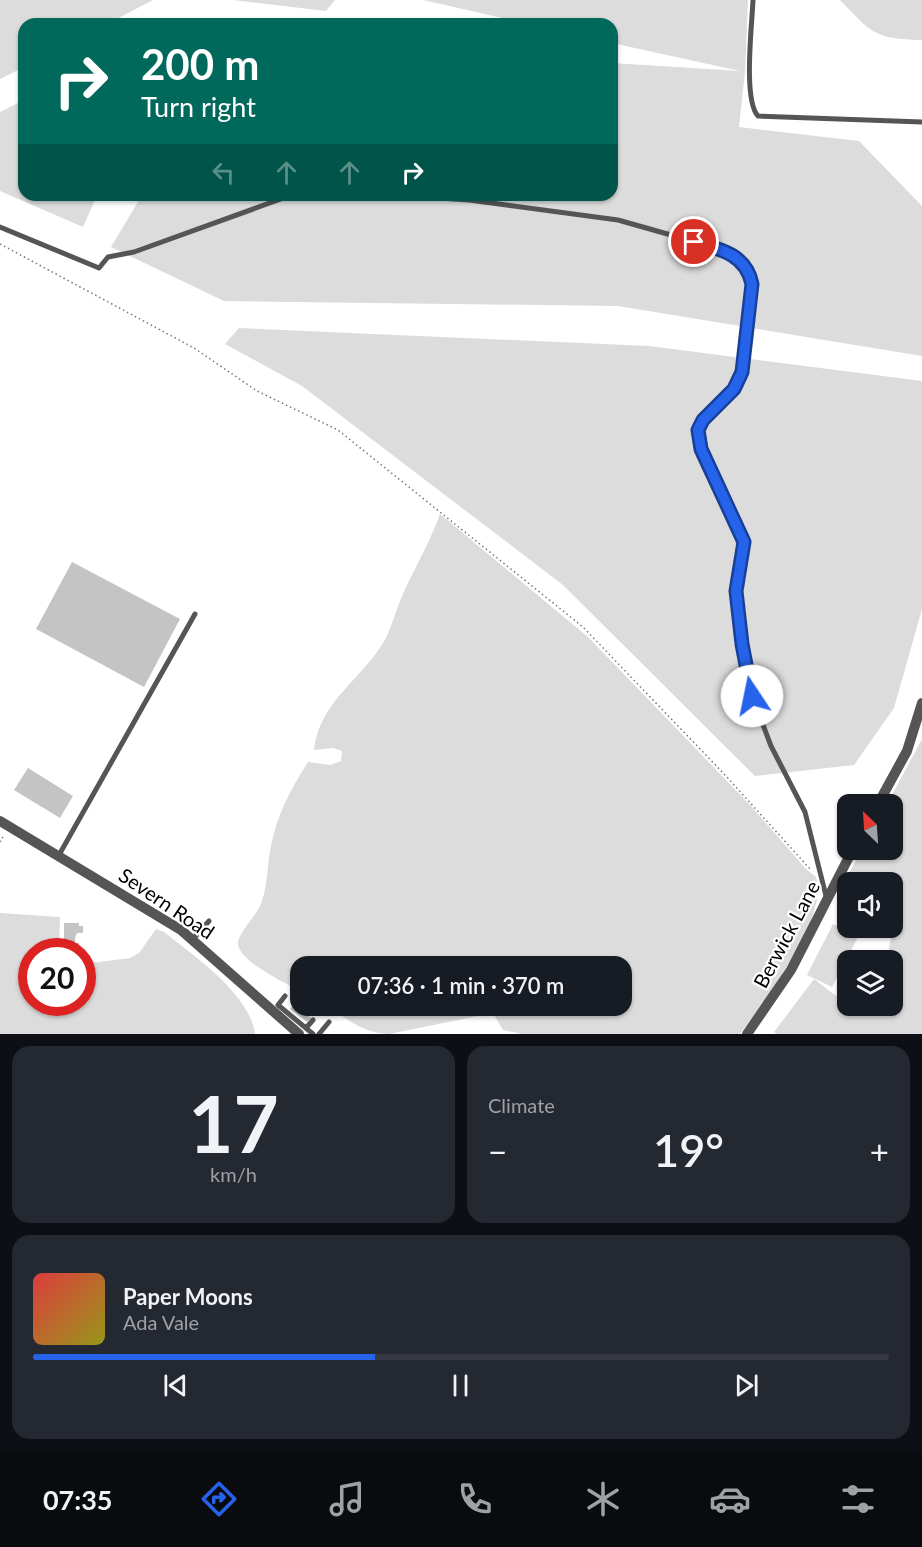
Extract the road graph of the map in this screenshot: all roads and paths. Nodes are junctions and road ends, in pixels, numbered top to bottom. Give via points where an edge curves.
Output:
1 (753, 0) edge
2 (922, 122) edge
3 (275, 201) edge
4 (476, 201) edge
5 (0, 227) edge
6 (0, 244) edge
7 (195, 614) dead end
8 (922, 703) edge
9 (883, 794) edge
10 (0, 821) edge
11 (59, 855) junction
12 (847, 860) edge
13 (821, 876) junction
14 (826, 896) junction
15 (209, 921) dead end
16 (193, 939) junction
17 (285, 996) dead end
18 (312, 1020) dead end
19 (329, 1022) dead end
20 (303, 1031) edge
21 (314, 1034) edge
22 (319, 1034) edge
23 (747, 1034) edge

1 - 2 lane via 751,90 753,111 758,116
3 - 5 lane via 134,252 108,257 99,268
4 - 13 lane via 618,220 717,248 739,258 750,274 742,372 734,389 698,430 701,449 744,542 736,591 752,696 771,746 805,812
6 - 13 path via 194,348 257,391 338,430 583,627 813,872
7 - 11 lane
8 - 9 street via 907,751
10 - 11 street, Severn Road
11 - 16 street, Severn Road
12 - 14 street, Berwick Lane
13 - 14 lane
14 - 23 street, Berwick Lane via 790,970
15 - 16 lane
16 - 20 street, Severn Road
17 - 20 lane via 278,1005
18 - 20 lane
19 - 22 lane
20 - 21 lane

